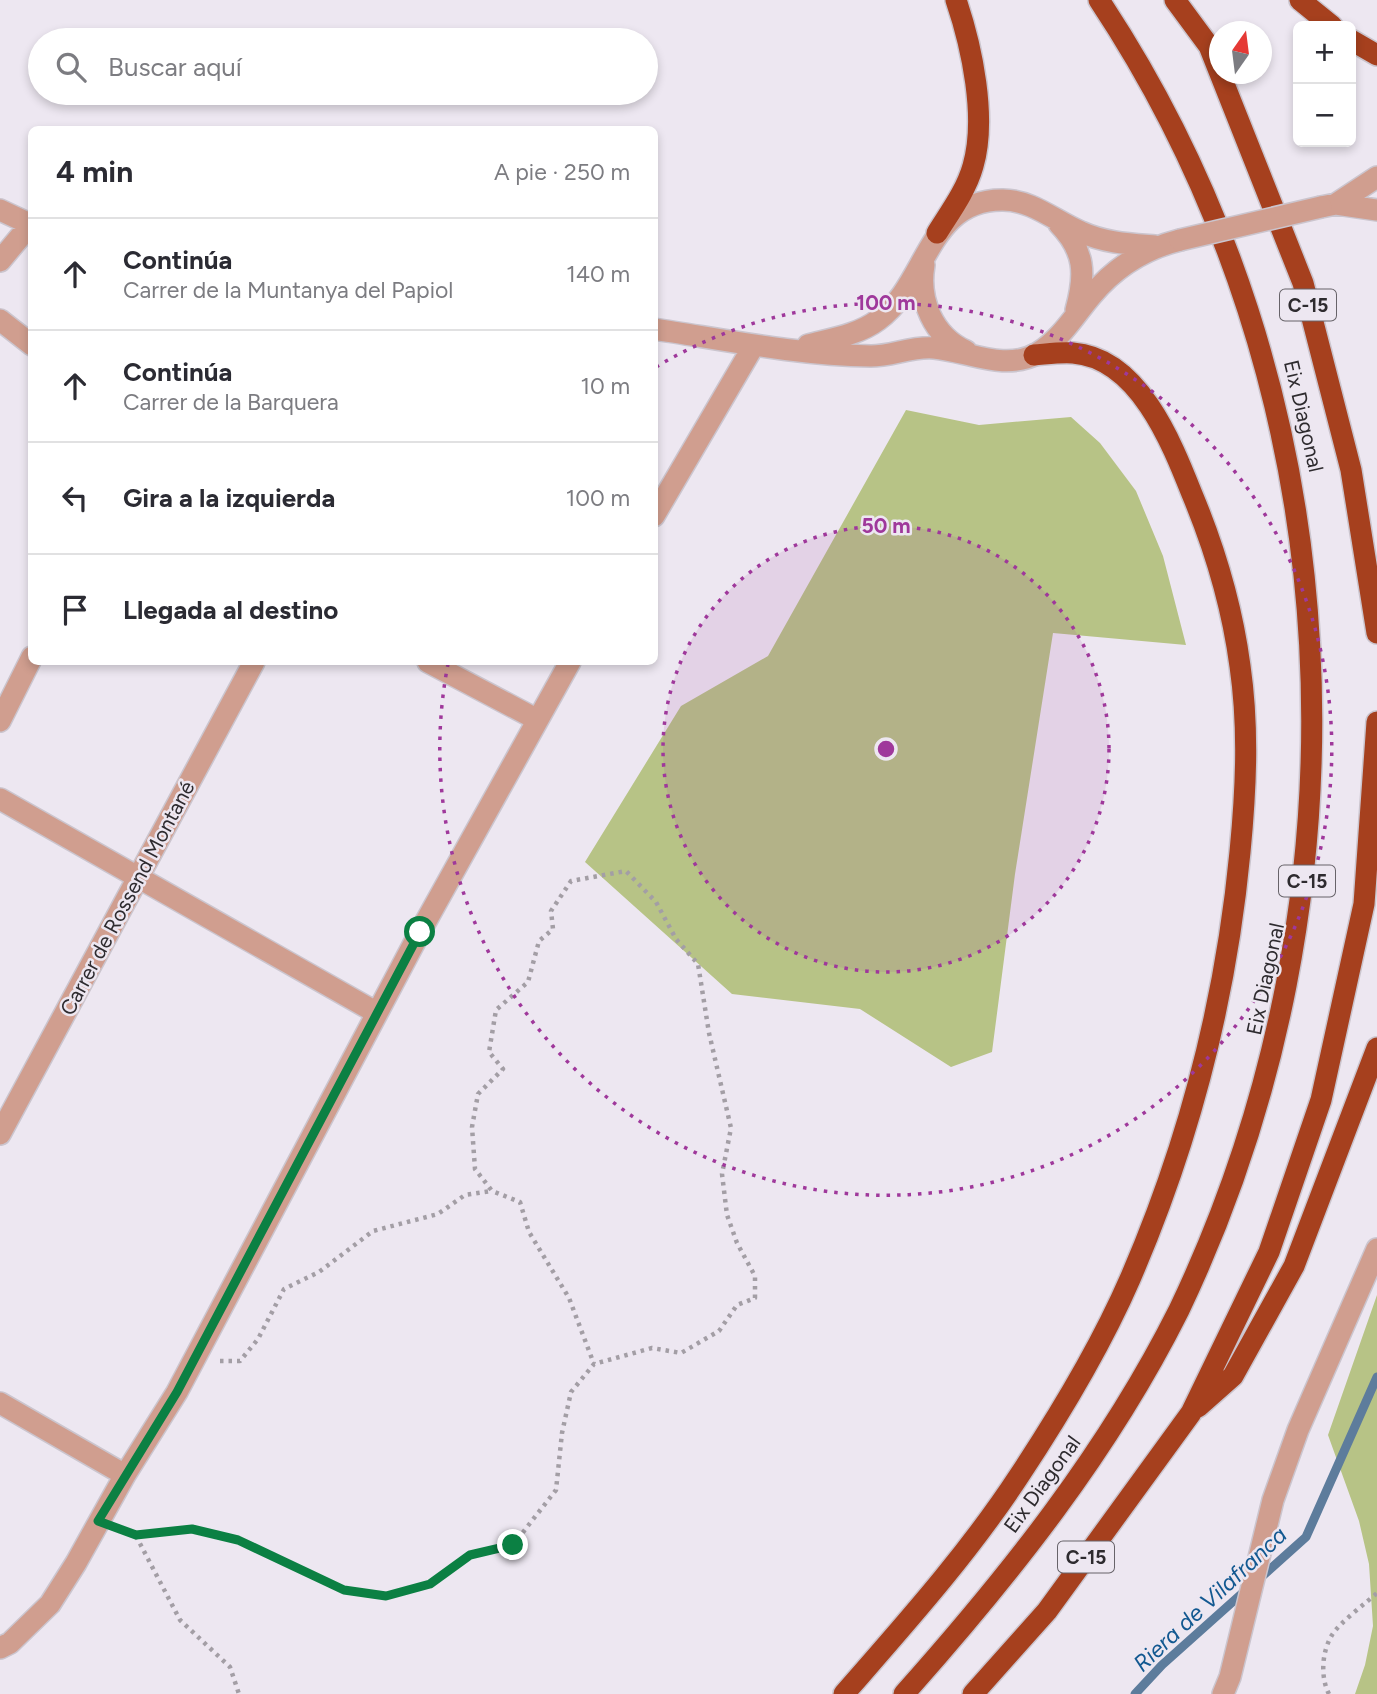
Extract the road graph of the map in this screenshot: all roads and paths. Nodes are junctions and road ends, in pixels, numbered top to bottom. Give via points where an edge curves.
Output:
1 (956, 0) edge
2 (1099, 0) edge
3 (1175, 0) edge
4 (1300, 0) edge
5 (1326, 21) edge
6 (1356, 43) edge
7 (1377, 55) edge
8 (1377, 177) edge
9 (1329, 206) junction
10 (0, 210) edge
11 (1377, 210) edge
12 (1053, 217) junction
13 (28, 224) edge
14 (28, 228) edge
15 (937, 233) junction
16 (1155, 246) junction
17 (925, 256) junction
18 (0, 261) edge
19 (1074, 318) junction
20 (0, 320) edge
21 (658, 330) edge
22 (28, 342) edge
23 (754, 345) junction
24 (789, 349) junction
25 (1034, 355) junction
26 (980, 358) junction
27 (658, 509) edge
28 (1377, 632) edge
29 (28, 665) edge
30 (252, 665) edge
31 (434, 665) edge
32 (568, 665) edge
33 (536, 719) junction
34 (0, 721) edge
35 (1377, 722) edge
36 (0, 799) edge
37 (138, 877) junction
38 (377, 1013) junction
39 (1377, 1048) edge
40 (3, 1123) edge
41 (492, 1191) junction
42 (1377, 1249) edge
43 (193, 1362) junction
44 (594, 1364) junction
45 (0, 1403) edge
46 (1191, 1413) junction
47 (125, 1475) junction
48 (98, 1521) junction
49 (136, 1535) junction
50 (1377, 1593) edge
51 (0, 1648) edge
52 (1230, 1688) edge
53 (239, 1694) edge
54 (844, 1694) edge
55 (904, 1694) edge
56 (973, 1694) edge
57 (1329, 1694) edge

1 - 15 highway via 976,86 978,126 965,186
2 - 55 highway, Eix Diagonal / C-15 via 1145,73 1198,176 1239,278 1272,382 1297,491 1315,656 1316,769 1306,890 1289,991 1262,1098 1226,1204 1180,1308 1065,1497
3 - 28 highway, Eix Diagonal / C-15 via 1209,46 1303,283 1351,470
4 - 5 highway
6 - 7 highway
8 - 9 street
9 - 11 street
9 - 16 street, bridge
10 - 13 street
12 - 15 street via 1028,204 978,203 955,215
12 - 16 street via 1109,242
12 - 19 street via 1074,240 1082,264 1082,288
14 - 18 street
15 - 17 street
16 - 19 street via 1117,270
17 - 24 street via 908,287 879,320 846,335
17 - 26 street via 921,281 926,307 938,330 957,347
19 - 25 street via 1057,340
20 - 22 street
21 - 23 street
23 - 24 street
23 - 27 street
24 - 26 street via 873,356 932,348
25 - 26 street via 1007,361
25 - 54 highway via 1074,353 1097,359 1132,382 1186,477 1211,539 1231,616 1247,739 1236,897 1202,1073 1180,1147 1129,1283 1087,1364 1017,1479 965,1551
29 - 34 street
30 - 37 street, Carrer de Rossend Montané
31 - 33 street
32 - 33 street
33 - 38 street
35 - 46 highway, C-15 via 1364,905 1321,1100 1269,1252
36 - 37 street
37 - 38 street
37 - 40 street, Carrer de Rossend Montané
38 - 43 street
39 - 46 highway via 1294,1266 1233,1376
41 - 43 path via 465,1195 438,1214 373,1231 319,1272 284,1289 258,1339 240,1361
41 - 44 path via 520,1202 529,1231 569,1298
41 - 44 path via 475,1169 472,1127 478,1094 503,1069 489,1052 496,1010 528,982 539,941 552,929 551,911 571,881 626,871 656,902 676,939 698,964 731,1128 722,1174 727,1215 755,1276 755,1298 737,1305 719,1331 681,1353 652,1348
42 - 52 street via 1298,1430 1273,1500
43 - 47 street
44 - 49 path via 571,1392 556,1490 513,1545 470,1555 430,1584 386,1596 344,1590 238,1540 192,1529
45 - 47 street
46 - 56 highway, C-15 via 1047,1611
47 - 48 street
48 - 49 path
48 - 51 street via 50,1604
49 - 53 path via 180,1620 230,1667
50 - 57 path via 1332,1634 1323,1661

